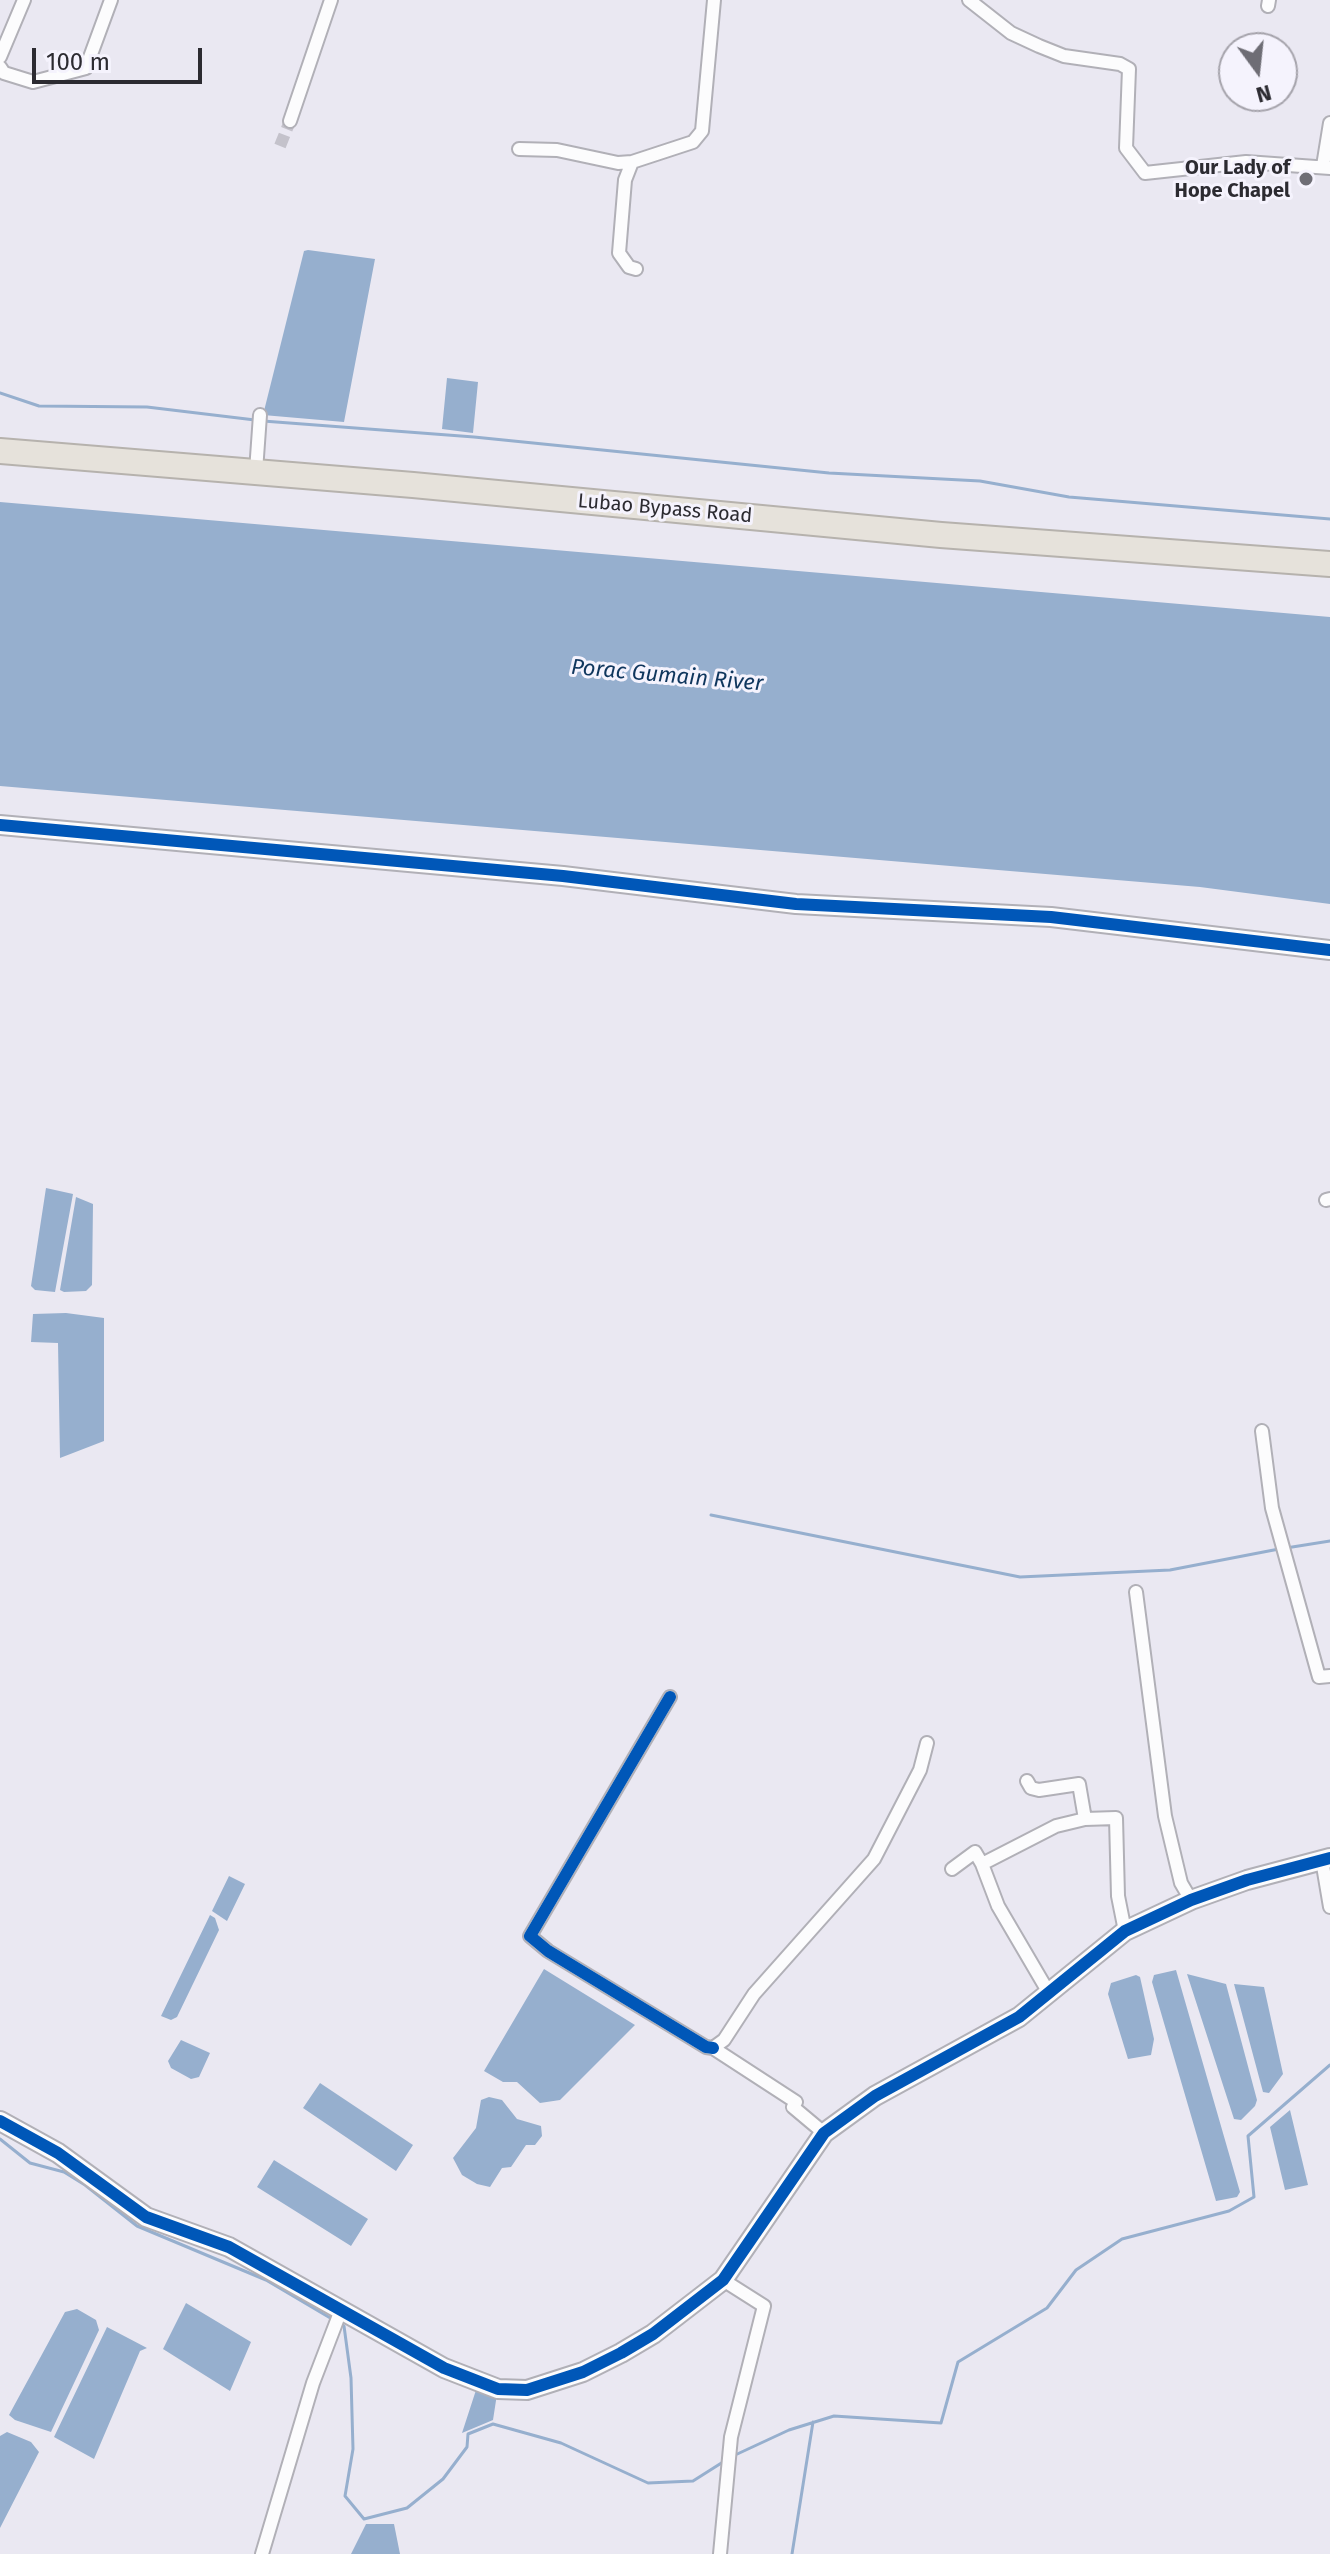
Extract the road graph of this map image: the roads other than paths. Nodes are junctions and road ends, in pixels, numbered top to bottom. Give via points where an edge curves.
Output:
1 (24, 0) edge
2 (111, 0) edge
3 (331, 0) edge
4 (714, 0) edge
5 (969, 0) edge
6 (0, 57) edge
7 (0, 67) edge
8 (290, 121) tunnel mouth
9 (1330, 123) edge
10 (519, 149) dead end
11 (632, 162) junction
12 (1327, 167) edge
13 (636, 269) dead end
14 (260, 419) dead end
15 (0, 451) edge
16 (256, 471) junction
17 (1330, 564) edge
18 (0, 825) edge
19 (1330, 950) edge
20 (1262, 1431) dead end
21 (1136, 1592) dead end
22 (1330, 1676) edge
23 (670, 1697) dead end
24 (927, 1743) dead end
25 (1027, 1781) dead end
26 (1085, 1819) junction
27 (1326, 1859) edge
28 (982, 1864) junction
29 (952, 1869) dead end
30 (1191, 1900) junction
31 (1330, 1907) edge
32 (1125, 1931) junction
33 (1049, 1993) junction
34 (713, 2048) junction
35 (0, 2121) edge
36 (824, 2133) junction
37 (723, 2280) junction
38 (341, 2310) junction
39 (262, 2554) edge
40 (720, 2554) edge

1 - 6 street
2 - 7 street via 86,68 33,82
3 - 8 street
4 - 11 street via 702,131 684,146
5 - 12 street via 1011,33 1039,46 1129,69 1126,148 1145,173 1246,162
9 - 12 street
10 - 11 street
11 - 13 street via 625,180 619,253
14 - 16 street
15 - 16 highway, Lubao Bypass Road
16 - 17 highway, Lubao Bypass Road via 941,535
18 - 19 street via 563,876 796,904 1051,917
20 - 22 street via 1272,1508 1319,1677
21 - 30 street via 1165,1816 1181,1883
23 - 34 street via 530,1936
24 - 34 street via 920,1770 874,1859
25 - 26 street via 1039,1790 1079,1784
26 - 28 street via 1056,1826
26 - 32 street via 1113,1815 1118,1823 1118,1896
27 - 30 street
27 - 31 street
28 - 29 street via 975,1852
28 - 33 street via 998,1906
30 - 32 street
32 - 33 street
33 - 36 street via 1019,2017 887,2088
34 - 36 street via 796,2102 793,2107
35 - 38 street via 58,2153 146,2217 229,2247
36 - 37 street
37 - 38 street via 621,2353 527,2390 478,2383
37 - 40 street via 764,2306 731,2437
38 - 39 street via 313,2383

